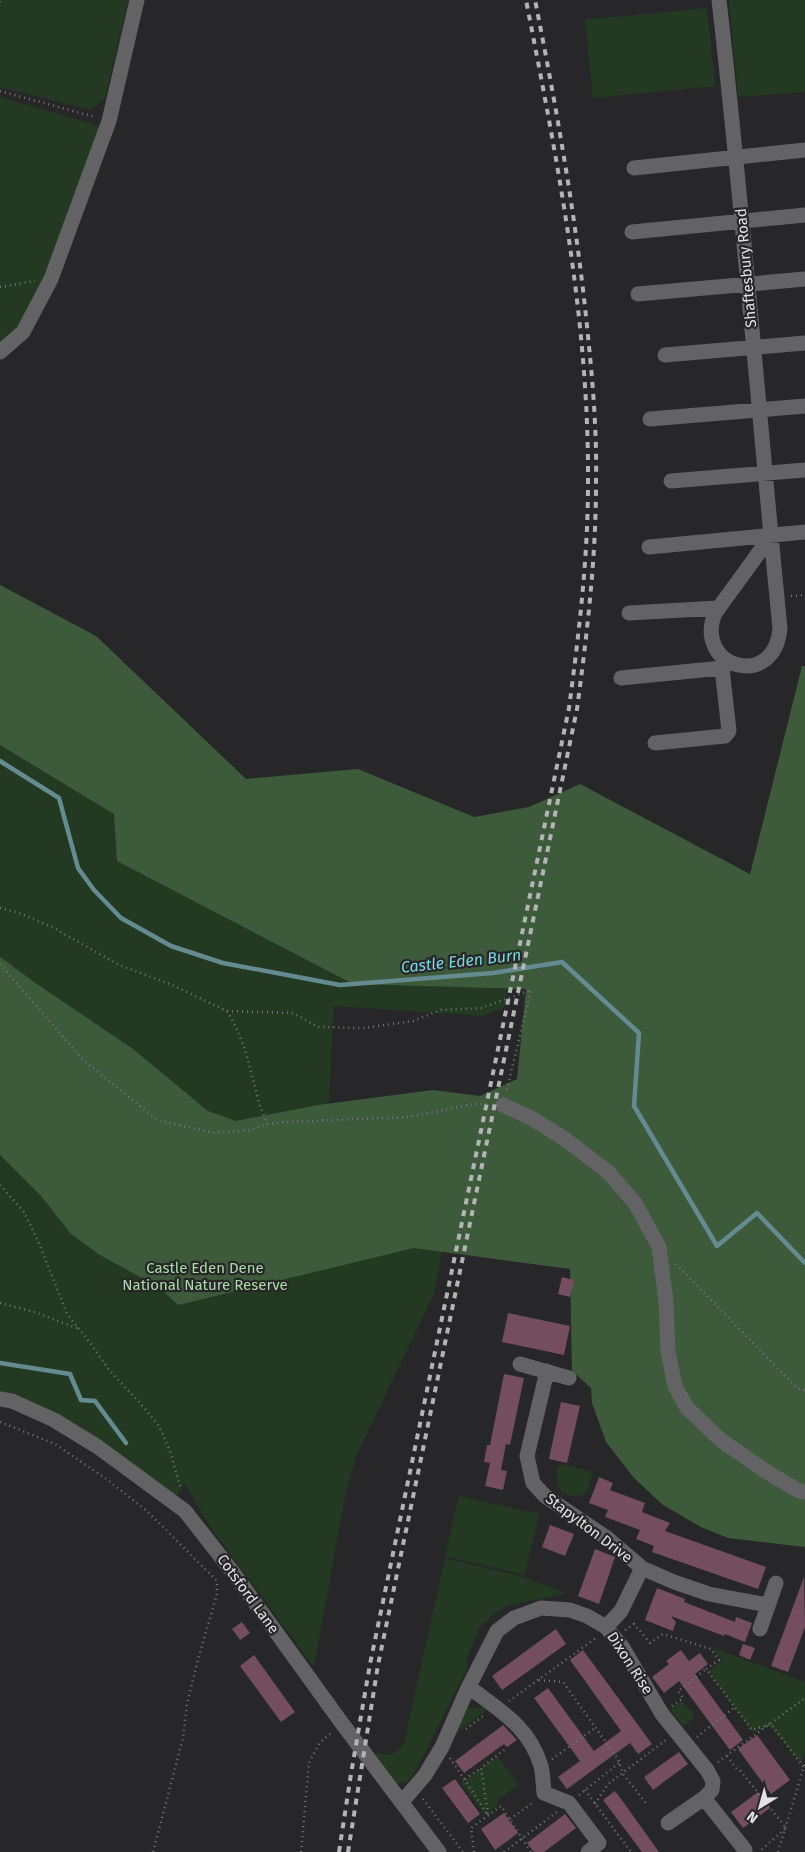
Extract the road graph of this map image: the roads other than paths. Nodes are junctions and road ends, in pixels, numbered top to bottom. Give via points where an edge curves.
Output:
1 (137, 0) edge
2 (719, 0) edge
3 (805, 150) edge
4 (737, 158) junction
5 (634, 168) dead end
6 (805, 215) edge
7 (742, 222) junction
8 (632, 232) dead end
9 (805, 278) edge
10 (747, 284) junction
11 (638, 294) dead end
12 (805, 343) edge
13 (753, 347) junction
14 (0, 352) edge
15 (665, 355) dead end
16 (805, 406) edge
17 (759, 411) junction
18 (650, 419) dead end
19 (805, 470) edge
20 (765, 473) junction
21 (671, 481) dead end
22 (805, 532) edge
23 (771, 536) junction
24 (649, 547) dead end
25 (719, 608) junction
26 (629, 613) dead end
27 (725, 665) junction
28 (620, 678) dead end
29 (655, 743) dead end
30 (503, 1104) road end
31 (520, 1364) dead end
32 (547, 1372) junction
33 (569, 1378) dead end
34 (0, 1399) edge
35 (805, 1492) edge
36 (642, 1568) junction
37 (776, 1583) dead end
38 (768, 1605) junction
39 (760, 1629) dead end
40 (609, 1631) junction
41 (469, 1687) junction
42 (704, 1798) junction
43 (402, 1802) junction
44 (668, 1823) dead end
45 (752, 1851) edge
46 (439, 1852) edge
47 (588, 1852) edge

1 - 14 street via 109,121 51,279 23,332
2 - 4 street, Shaftesbury Road
3 - 4 street
4 - 5 street
4 - 7 street, Shaftesbury Road
6 - 7 street
7 - 8 street
7 - 10 street, Shaftesbury Road
9 - 10 street
10 - 11 street
10 - 13 street, Shaftesbury Road
12 - 13 street
13 - 15 street
13 - 17 street, Shaftesbury Road
16 - 17 street
17 - 18 street
17 - 20 street, Shaftesbury Road
19 - 20 street
20 - 21 street
20 - 23 street, Shaftesbury Road
22 - 23 street
23 - 24 street
23 - 25 street
23 - 27 street, Shaftesbury Road via 780,628 778,643 763,662 752,666
25 - 26 street
25 - 27 street via 711,624 710,638
27 - 28 street, Shaftesbury Road
27 - 29 street via 728,731 725,736
30 - 35 street via 565,1139 608,1172 635,1203 659,1247 668,1351 675,1386 687,1408 722,1441 767,1472
31 - 32 street
32 - 33 street
32 - 36 street, Stapylton Drive via 527,1456 533,1483 545,1496 607,1538
34 - 43 street, Cotsford Lane via 54,1420 98,1447 185,1511
36 - 38 street, Stapylton Drive via 709,1594
36 - 40 street, Stapylton Drive
37 - 38 street
38 - 39 street
40 - 41 street, Dixon Rise via 587,1616 570,1610 541,1608 514,1618 497,1631
40 - 42 street, Dixon Rise via 662,1714 707,1770 714,1785
41 - 43 street, Dixon Rise via 442,1747 425,1775
41 - 47 street via 525,1732 541,1767 544,1793 569,1804 599,1843
42 - 44 street
42 - 45 street
43 - 46 street, Cotsford Lane

